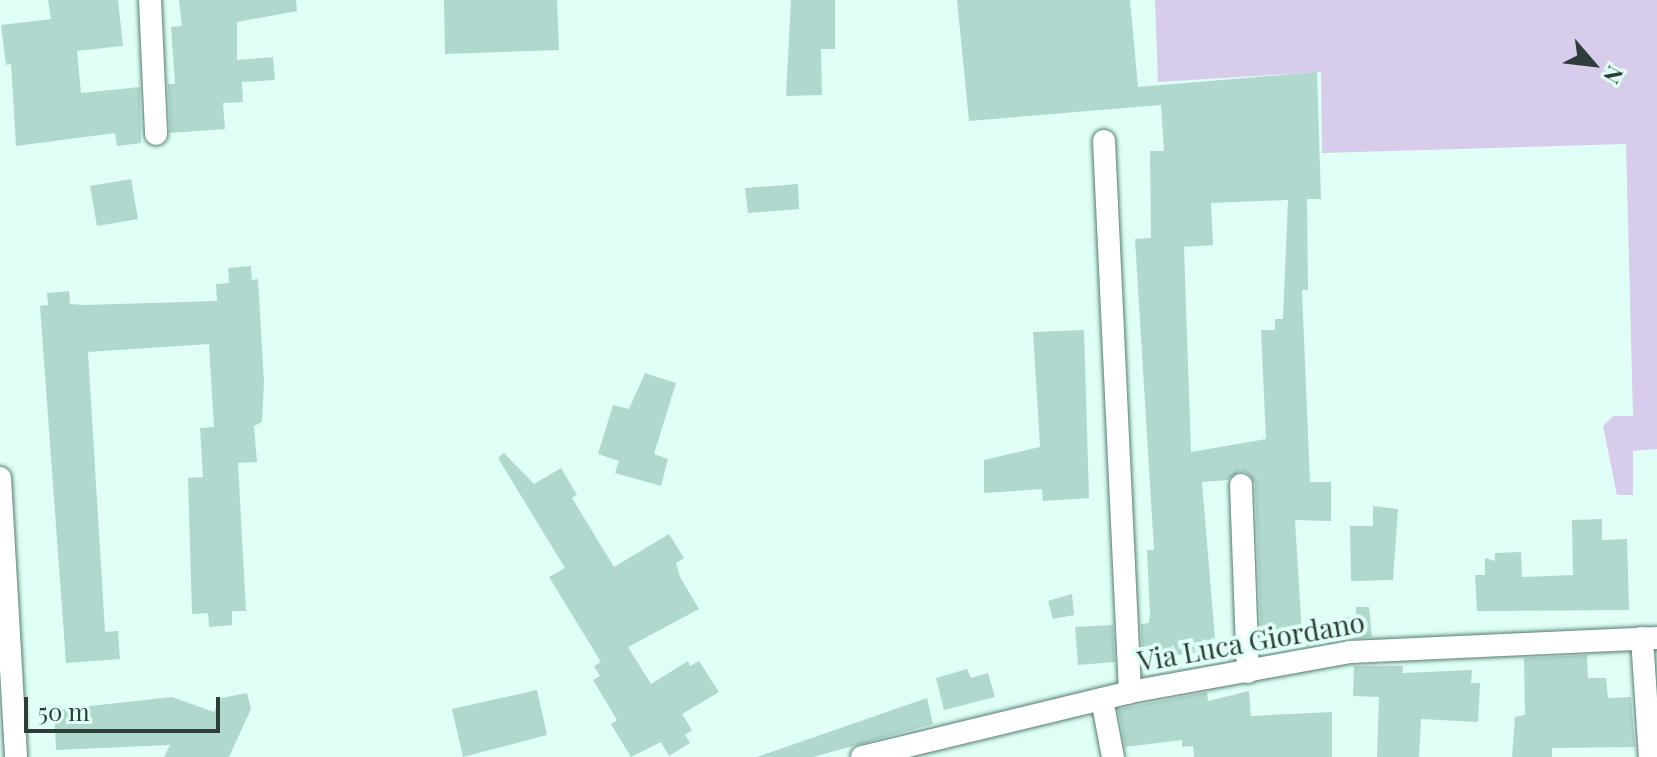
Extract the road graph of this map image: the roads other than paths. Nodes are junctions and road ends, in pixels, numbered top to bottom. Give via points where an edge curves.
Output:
1 (150, 0) edge
2 (156, 134) dead end
3 (1104, 141) dead end
4 (0, 478) edge
5 (1241, 485) dead end
6 (1650, 638) edge
7 (1248, 672) junction
8 (1130, 692) junction
9 (1102, 699) junction
10 (16, 757) edge
11 (862, 757) edge
12 (1113, 757) edge
13 (1650, 757) edge

1 - 2 street
3 - 8 street
4 - 10 street
5 - 7 street
6 - 7 street, Via Luca Giordano via 1406,646
6 - 13 street
7 - 8 street, Via Luca Giordano
8 - 9 street, Via Luca Giordano
9 - 11 street, Via Luca Giordano
9 - 12 street

